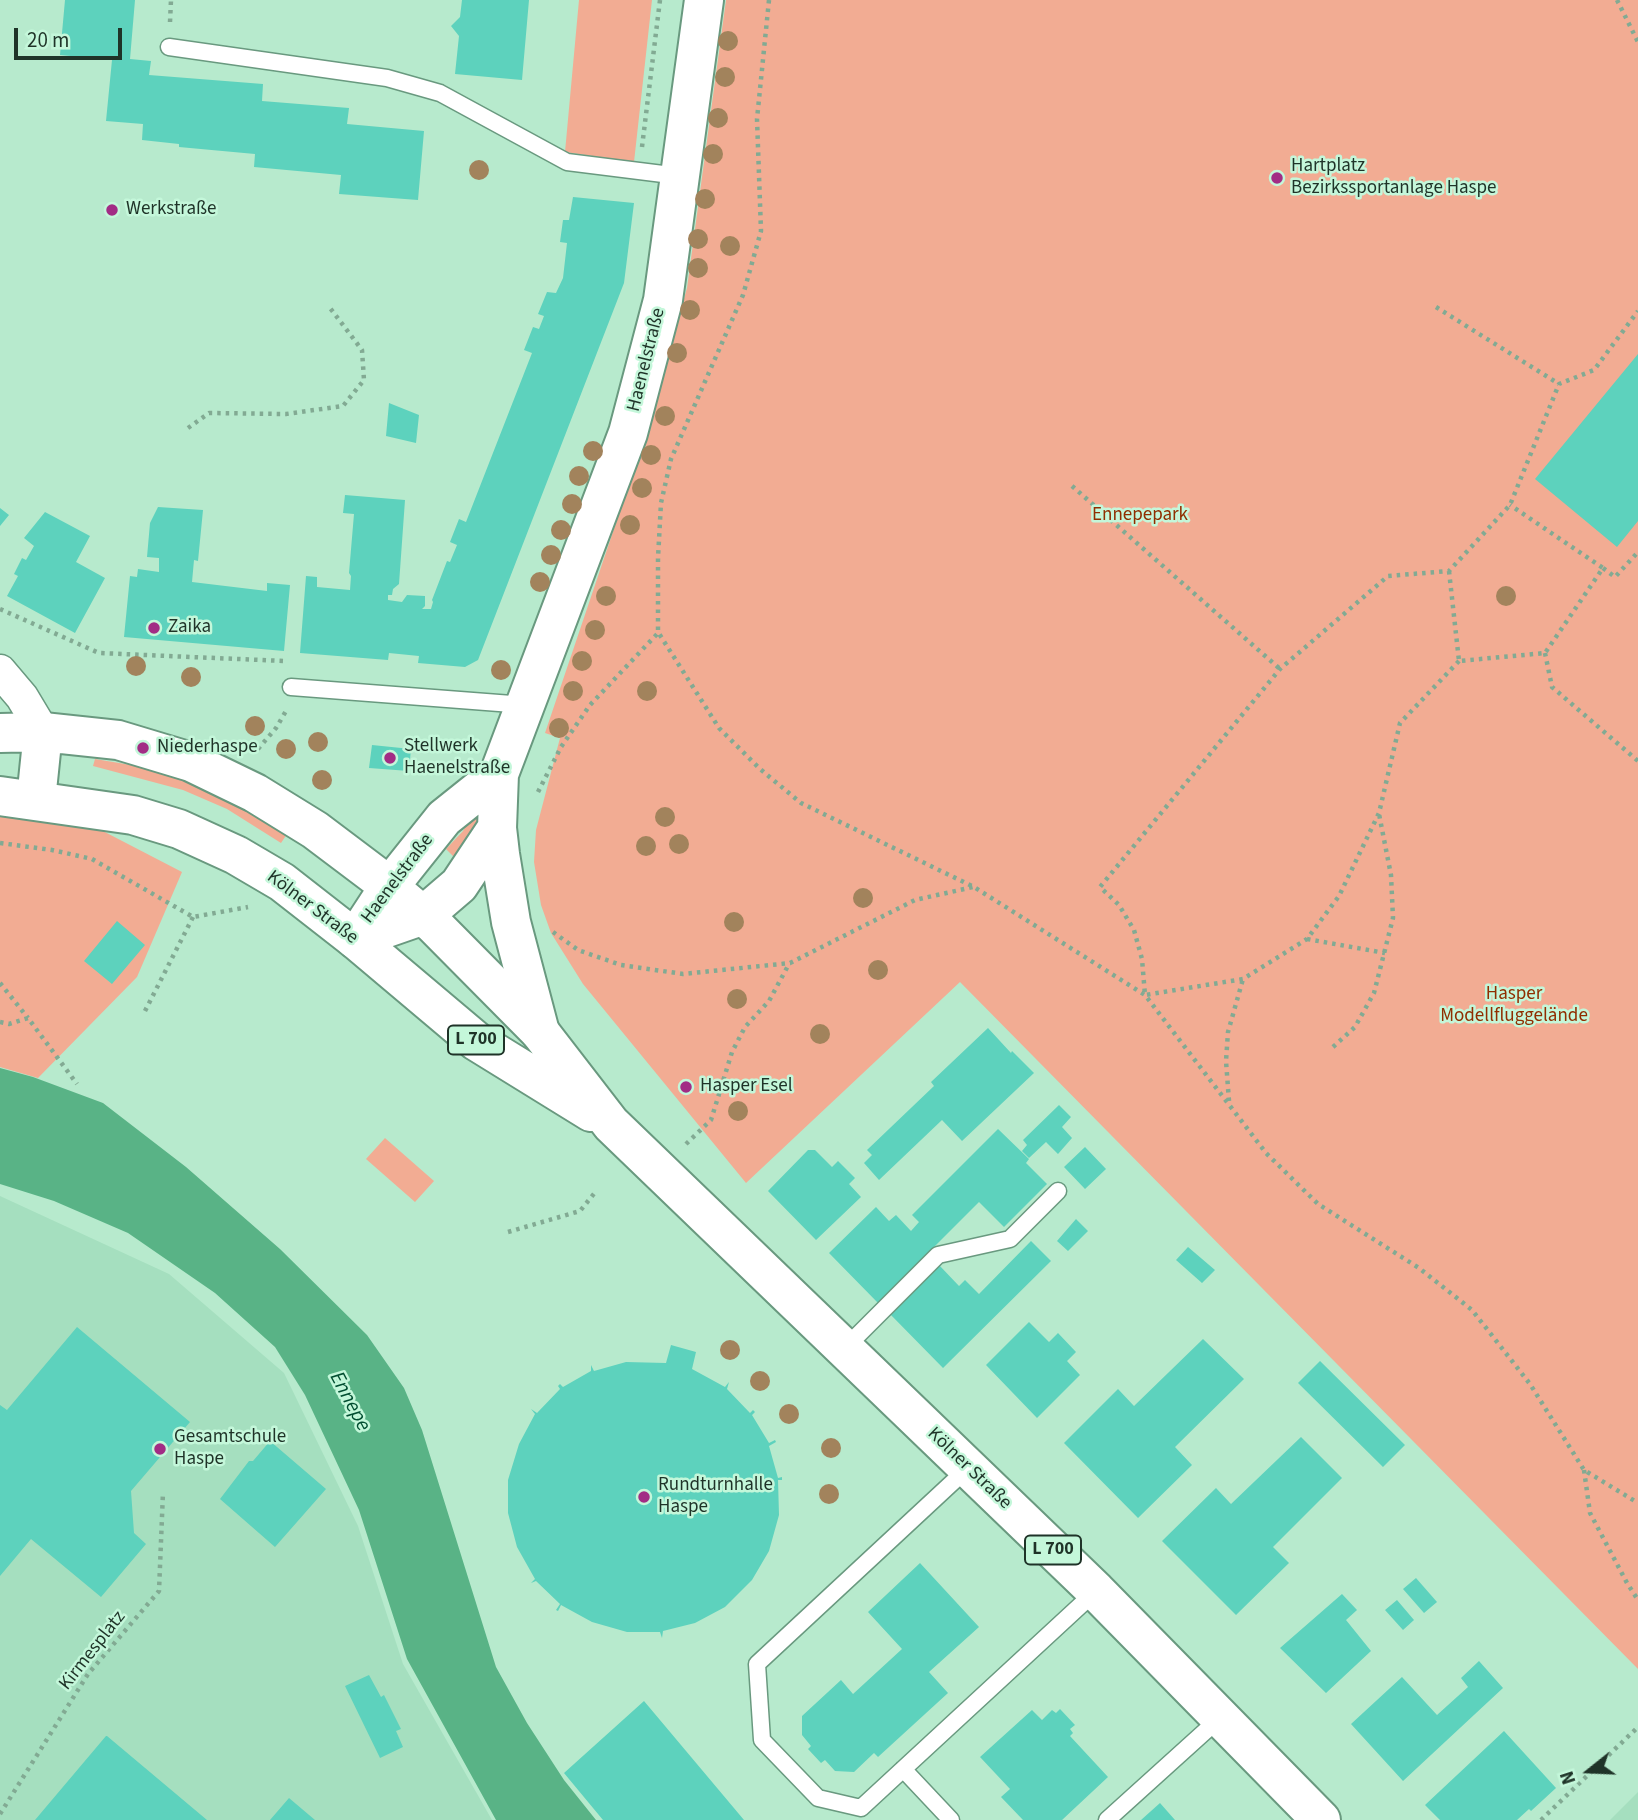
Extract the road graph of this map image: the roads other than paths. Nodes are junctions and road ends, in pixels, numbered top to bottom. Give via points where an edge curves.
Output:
1 (704, 0) edge
2 (169, 47) dead end
3 (679, 176) junction
4 (0, 671) edge
5 (291, 687) road end
6 (527, 705) junction
7 (0, 733) edge
8 (43, 733) junction
9 (499, 774) junction
10 (18, 798) edge
11 (497, 828) junction
12 (389, 887) junction
13 (424, 915) junction
14 (355, 939) junction
15 (540, 1032) junction
16 (611, 1124) junction
17 (1058, 1191) dead end
18 (845, 1348) junction
19 (968, 1468) junction
20 (1096, 1591) junction
21 (1221, 1717) junction
22 (903, 1769) junction
23 (946, 1818) edge
24 (1317, 1819) edge
25 (1107, 1820) edge

1 - 3 main road, Haenelstraße
2 - 3 lane via 387,78 440,93 568,162
3 - 6 main road, Haenelstraße via 663,300 628,433
4 - 8 street
5 - 6 lane
6 - 9 main road, Haenelstraße
7 - 8 main road, L 700
8 - 10 main road, Kölner Straße
8 - 12 main road, Kölner Straße / L 700 via 118,740 191,762 255,793
9 - 11 main road, Haenelstraße
9 - 12 main road, Haenelstraße via 444,818
10 - 14 main road, Kölner Straße / L 700 via 133,815 179,829 282,883
11 - 13 main road, Haenelstraße via 459,885
11 - 15 main road, L 700 via 511,922
12 - 13 main road, Kölner Straße / L 700
12 - 14 main road, Haenelstraße
13 - 14 main road, Haenelstraße
13 - 15 main road, Kölner Straße / L 700
14 - 16 main road, Kölner Straße / L 700 via 476,1041
15 - 16 main road, Kölner Straße / L 700
16 - 18 main road, Kölner Straße / L 700
17 - 18 lane via 1010,1240 938,1255
18 - 19 main road, Kölner Straße / L 700
19 - 20 main road, Kölner Straße / L 700
19 - 22 lane via 757,1664 762,1740 818,1798 861,1808
20 - 21 main road, Kölner Straße / L 700
20 - 22 lane
21 - 24 main road, Kölner Straße / L 700
21 - 25 lane
22 - 23 lane

